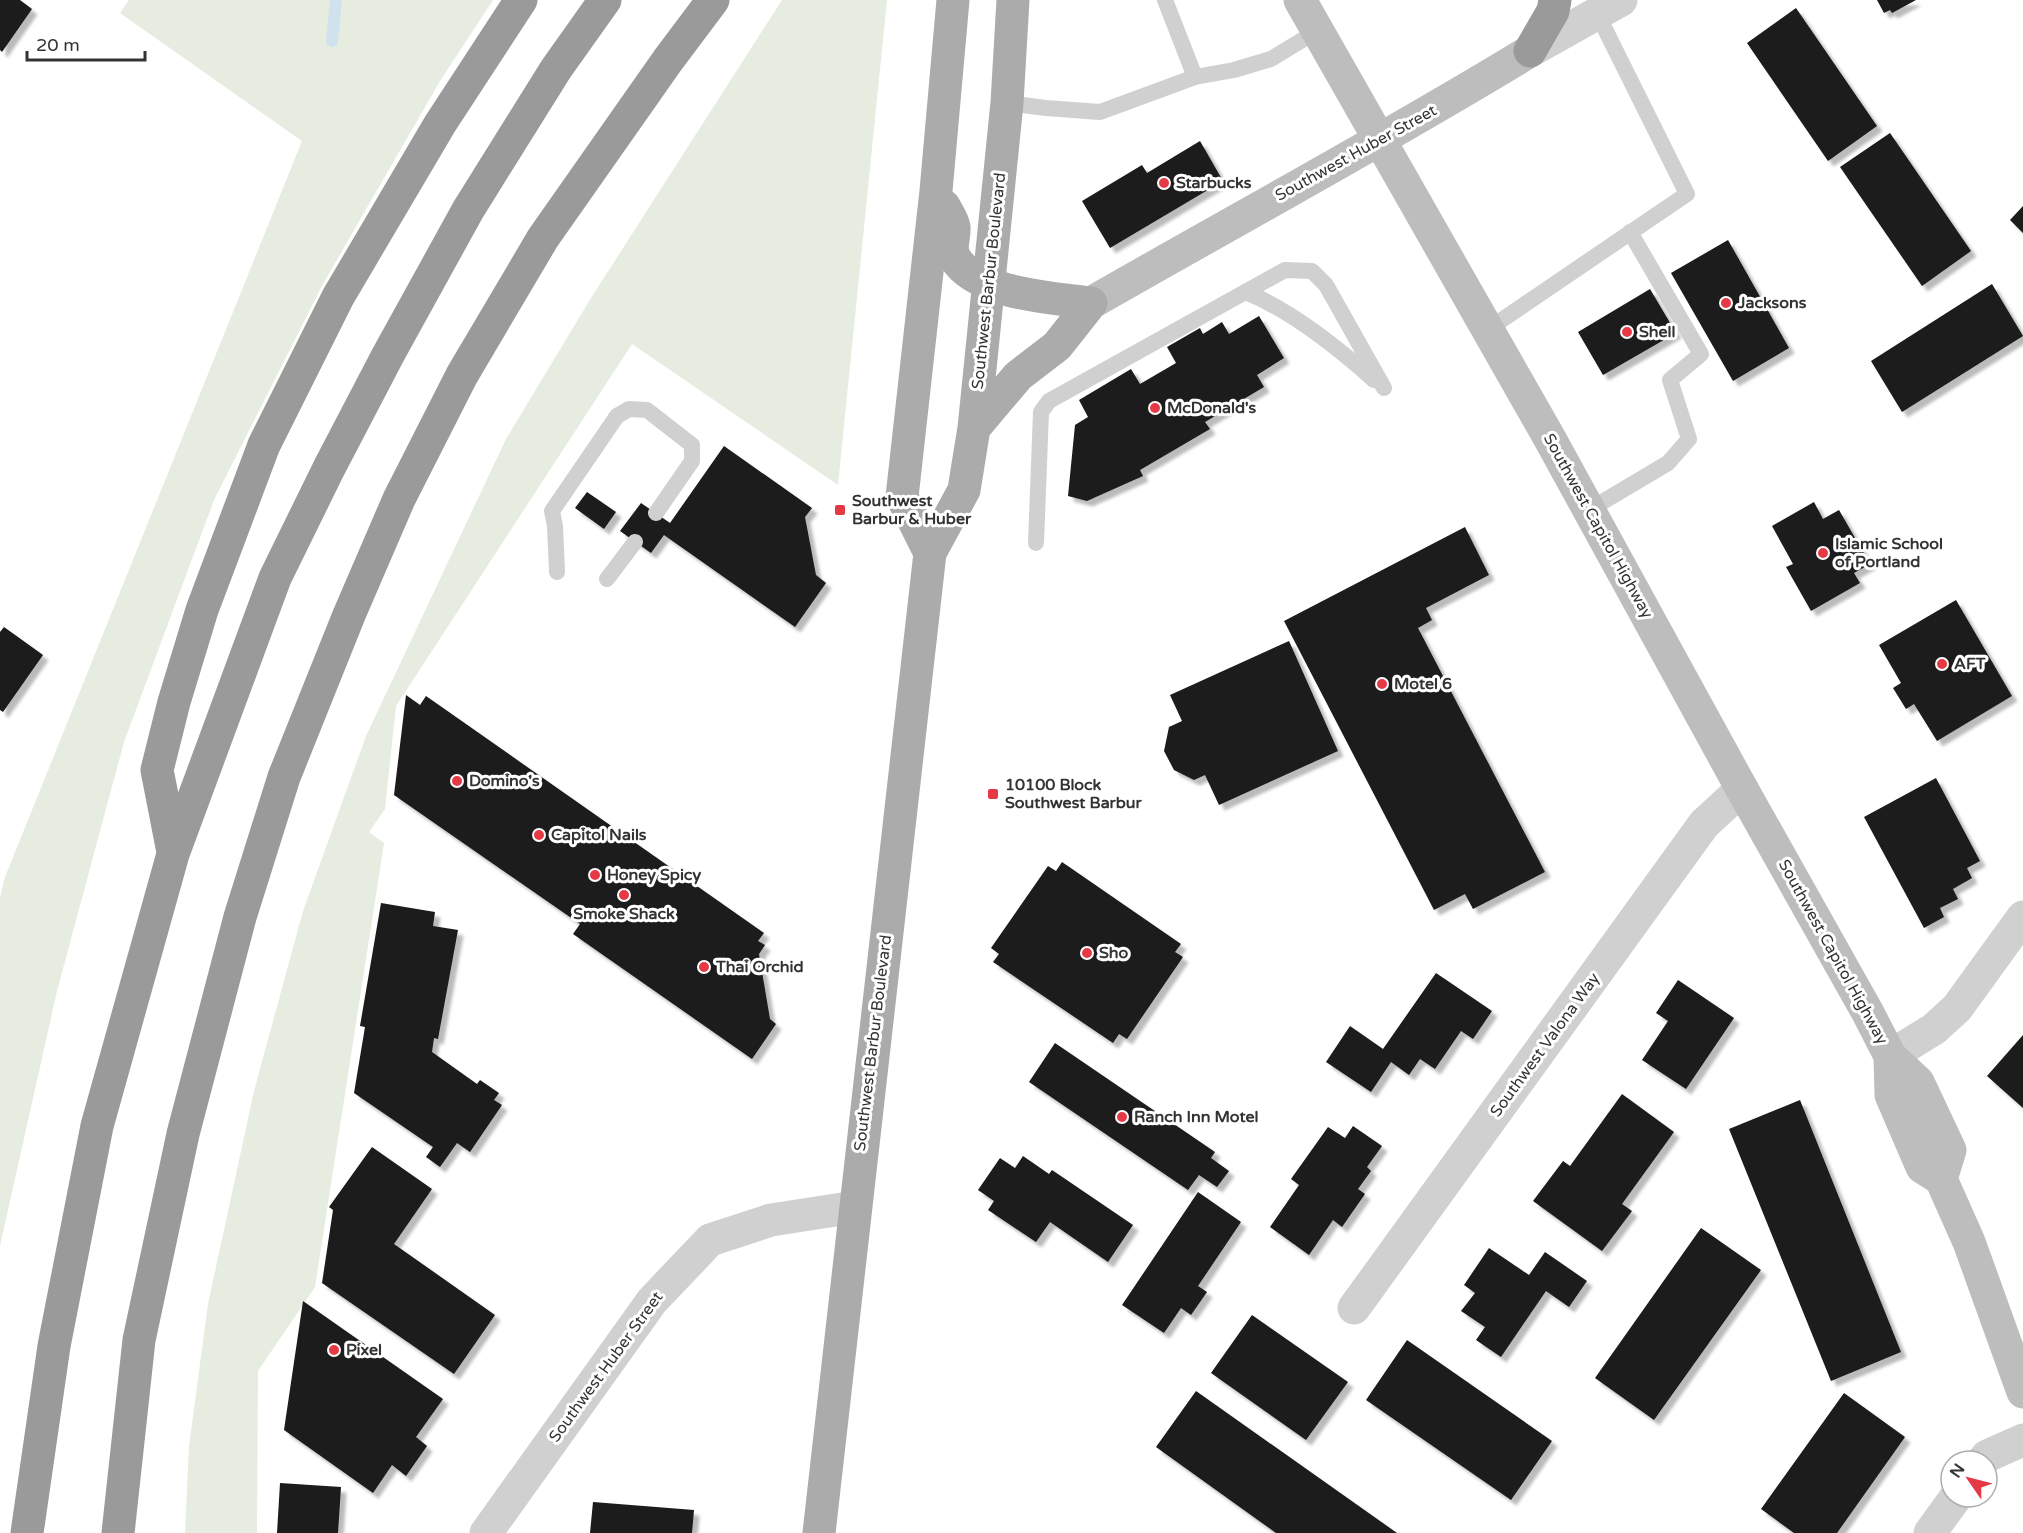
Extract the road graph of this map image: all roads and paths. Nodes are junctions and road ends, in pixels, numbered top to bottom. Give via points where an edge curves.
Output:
1 (521, 0) edge
2 (605, 0) edge
3 (713, 0) edge
4 (953, 0) edge
5 (1013, 0) edge
6 (1165, 0) edge
7 (1300, 0) edge
8 (1555, 0) edge
9 (1609, 7) edge
10 (1317, 31) junction
11 (1530, 51) junction
12 (1195, 77) junction
13 (1007, 103) junction
14 (1380, 139) junction
15 (936, 191) junction
16 (1630, 232) junction
17 (990, 284) junction
18 (1246, 292) junction
19 (1091, 303) junction
20 (1487, 330) junction
21 (974, 428) junction
22 (1589, 510) junction
23 (656, 513) dead end
24 (635, 542) dead end
25 (1036, 543) dead end
26 (930, 553) junction
27 (557, 572) dead end
28 (607, 579) dead end
29 (1742, 789) junction
30 (173, 854) junction
31 (2023, 917) edge
32 (1890, 1056) junction
33 (855, 1207) junction
34 (1354, 1308) dead end
35 (2023, 1392) edge
36 (2023, 1440) edge
37 (1999, 1451) edge
38 (1947, 1509) edge
39 (27, 1533) edge
40 (118, 1533) edge
41 (486, 1533) edge
42 (819, 1533) edge
43 (1930, 1533) edge

1 - 30 highway via 440,124 338,297 264,445 202,610 157,770
2 - 30 highway via 556,69 468,210 329,468 275,578
3 - 40 highway via 543,238 462,375 399,499 284,777 240,917 183,1134 139,1340
4 - 15 main road
5 - 13 main road, Southwest Barbur Boulevard
6 - 12 lane
7 - 10 main road, Southwest Capitol Highway
8 - 11 highway via 1553,11
9 - 11 street, Southwest Huber Street
9 - 16 lane via 1687,194
10 - 12 lane via 1271,59
10 - 14 main road, Southwest Capitol Highway
11 - 14 main road, Southwest Huber Street
12 - 13 lane via 1100,112
13 - 17 main road, Southwest Barbur Boulevard
14 - 19 main road, Southwest Huber Street
14 - 20 main road, Southwest Capitol Highway
15 - 17 main road via 954,225 954,256 962,268
15 - 26 main road via 902,497
16 - 20 lane
16 - 22 lane via 1701,354 1670,380 1689,439 1668,463
17 - 19 main road via 1035,296
17 - 21 main road, Southwest Barbur Boulevard
18 - 18 lane via 1285,270 1312,272 1326,285 1384,388 1328,342
18 - 25 lane via 1049,401 1041,412
19 - 21 main road via 1057,346 1018,376
20 - 22 main road, Southwest Capitol Highway
21 - 26 main road, Southwest Barbur Boulevard via 964,490
22 - 29 main road, Southwest Capitol Highway
23 - 27 lane via 692,461 692,445 647,410 629,409 617,416 552,511
24 - 28 lane
26 - 33 main road, Southwest Barbur Boulevard
29 - 32 main road, Southwest Capitol Highway
29 - 34 street, Southwest Valona Way via 1704,824
30 - 39 highway via 97,1126 54,1346
31 - 32 street via 1957,1008
32 - 35 main road, Southwest Capitol Highway via 1918,1082 1950,1150 1941,1179 1969,1242
33 - 41 street, Southwest Huber Street via 771,1220 710,1240 652,1301
33 - 42 main road, Southwest Barbur Boulevard
36 - 37 street
38 - 43 street

